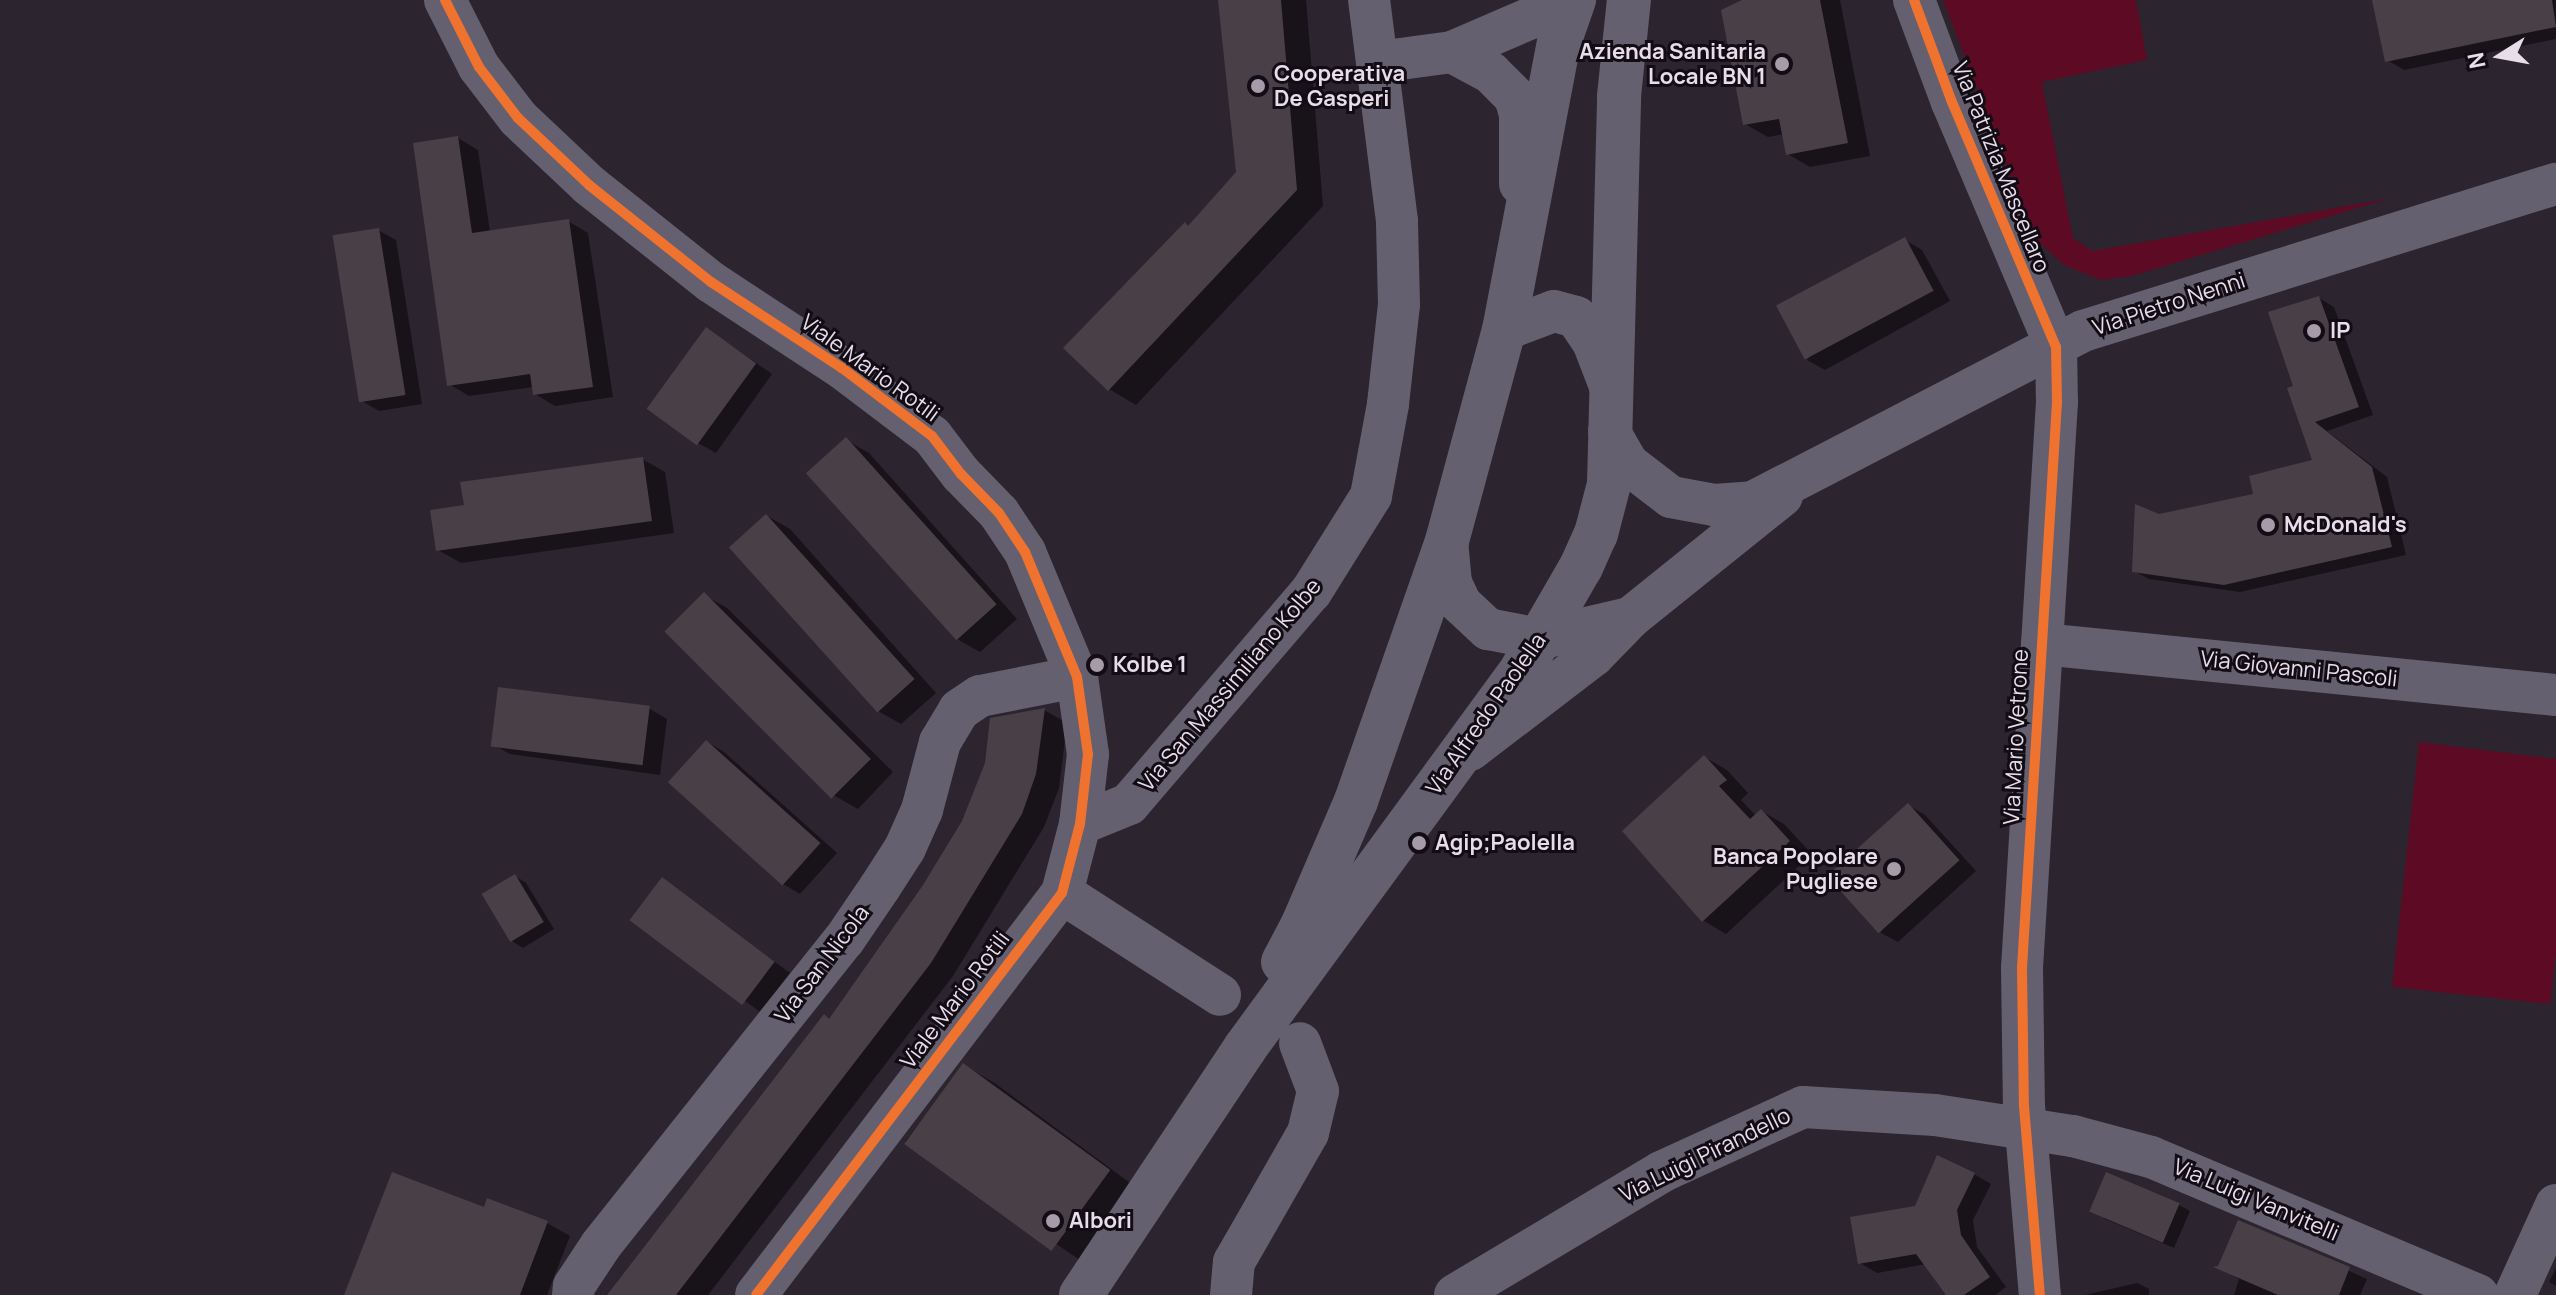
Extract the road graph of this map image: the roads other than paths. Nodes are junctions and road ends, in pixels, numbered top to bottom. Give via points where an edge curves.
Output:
1 (445, 0) edge
2 (1369, 0) edge
3 (1552, 0) edge
4 (1574, 0) edge
5 (1629, 0) edge
6 (1914, 0) edge
7 (1452, 52) junction
8 (1378, 62) junction
9 (2556, 184) edge
10 (1521, 249) junction
11 (1504, 330) junction
12 (2056, 347) junction
13 (1610, 386) junction
14 (1609, 431) junction
15 (1805, 478) junction
16 (1447, 541) junction
17 (1630, 618) junction
18 (1539, 639) junction
19 (2042, 644) junction
20 (1077, 677) junction
21 (2556, 695) edge
22 (1450, 765) junction
23 (1080, 824) junction
24 (1062, 893) junction
25 (1220, 995) dead end
26 (1300, 1043) dead end
27 (1245, 1048) junction
28 (2026, 1130) junction
29 (2556, 1205) edge
30 (573, 1295) edge
31 (756, 1295) edge
32 (1081, 1295) edge
33 (1231, 1295) edge
34 (1455, 1295) edge
35 (2040, 1295) edge
36 (2478, 1295) edge
37 (2515, 1295) edge

1 - 20 street, Viale Mario Rotili via 479,67 518,118 589,185 711,282 842,368 932,436 999,513 1025,552
2 - 8 street, Via San Massimiliano Kolbe
3 - 7 street via 1531,18
4 - 10 main road, Via Alfredo Paolella via 1559,43
5 - 13 main road, Via Alfredo Paolella via 1619,96
6 - 12 street, Via Patrizia Mascellaro
7 - 8 street
7 - 10 street via 1491,73 1515,97 1520,115
8 - 23 street, Via San Massimiliano Kolbe via 1397,221 1399,305 1371,496 1311,592 1129,804
9 - 12 street, Via Pietro Nenni via 2083,331
10 - 11 main road, Via Alfredo Paolella
11 - 13 street via 1554,311 1576,317 1593,342
11 - 16 main road, Via Alfredo Paolella
12 - 15 street, Via Pietro Nenni
12 - 19 street, Via Mario Vetrone
13 - 14 main road, Via Alfredo Paolella
14 - 15 street, Via Pietro Nenni via 1628,464 1671,497 1714,505 1753,502
14 - 18 main road, Via Alfredo Paolella via 1609,484 1596,534
15 - 17 street, Via Pietro Nenni
16 - 18 street via 1451,583 1461,604 1488,629
16 - 27 main road, Via Alfredo Paolella via 1356,801
17 - 18 street, Via Pietro Nenni
17 - 22 street via 1593,656
18 - 22 main road, Via Alfredo Paolella
19 - 21 street, Via Giovanni Pascoli
19 - 28 street, Via Mario Vetrone via 2022,968
20 - 23 street, Viale Mario Rotili via 1088,754
20 - 30 street, Via San Nicola via 980,696 959,710 940,742 922,810 880,887 844,940 601,1245
22 - 27 main road, Via Alfredo Paolella
23 - 24 street, Viale Mario Rotili
24 - 25 street
24 - 31 street, Viale Mario Rotili
26 - 33 street via 1318,1091 1308,1133 1234,1262
27 - 32 main road, Via Alfredo Paolella
28 - 34 street, Via Luigi Pirandello via 1935,1115 1803,1107 1661,1172
28 - 35 street, Via Mario Vetrone
28 - 36 street, Via Luigi Vanvitelli via 2073,1136 2151,1157
29 - 37 street

